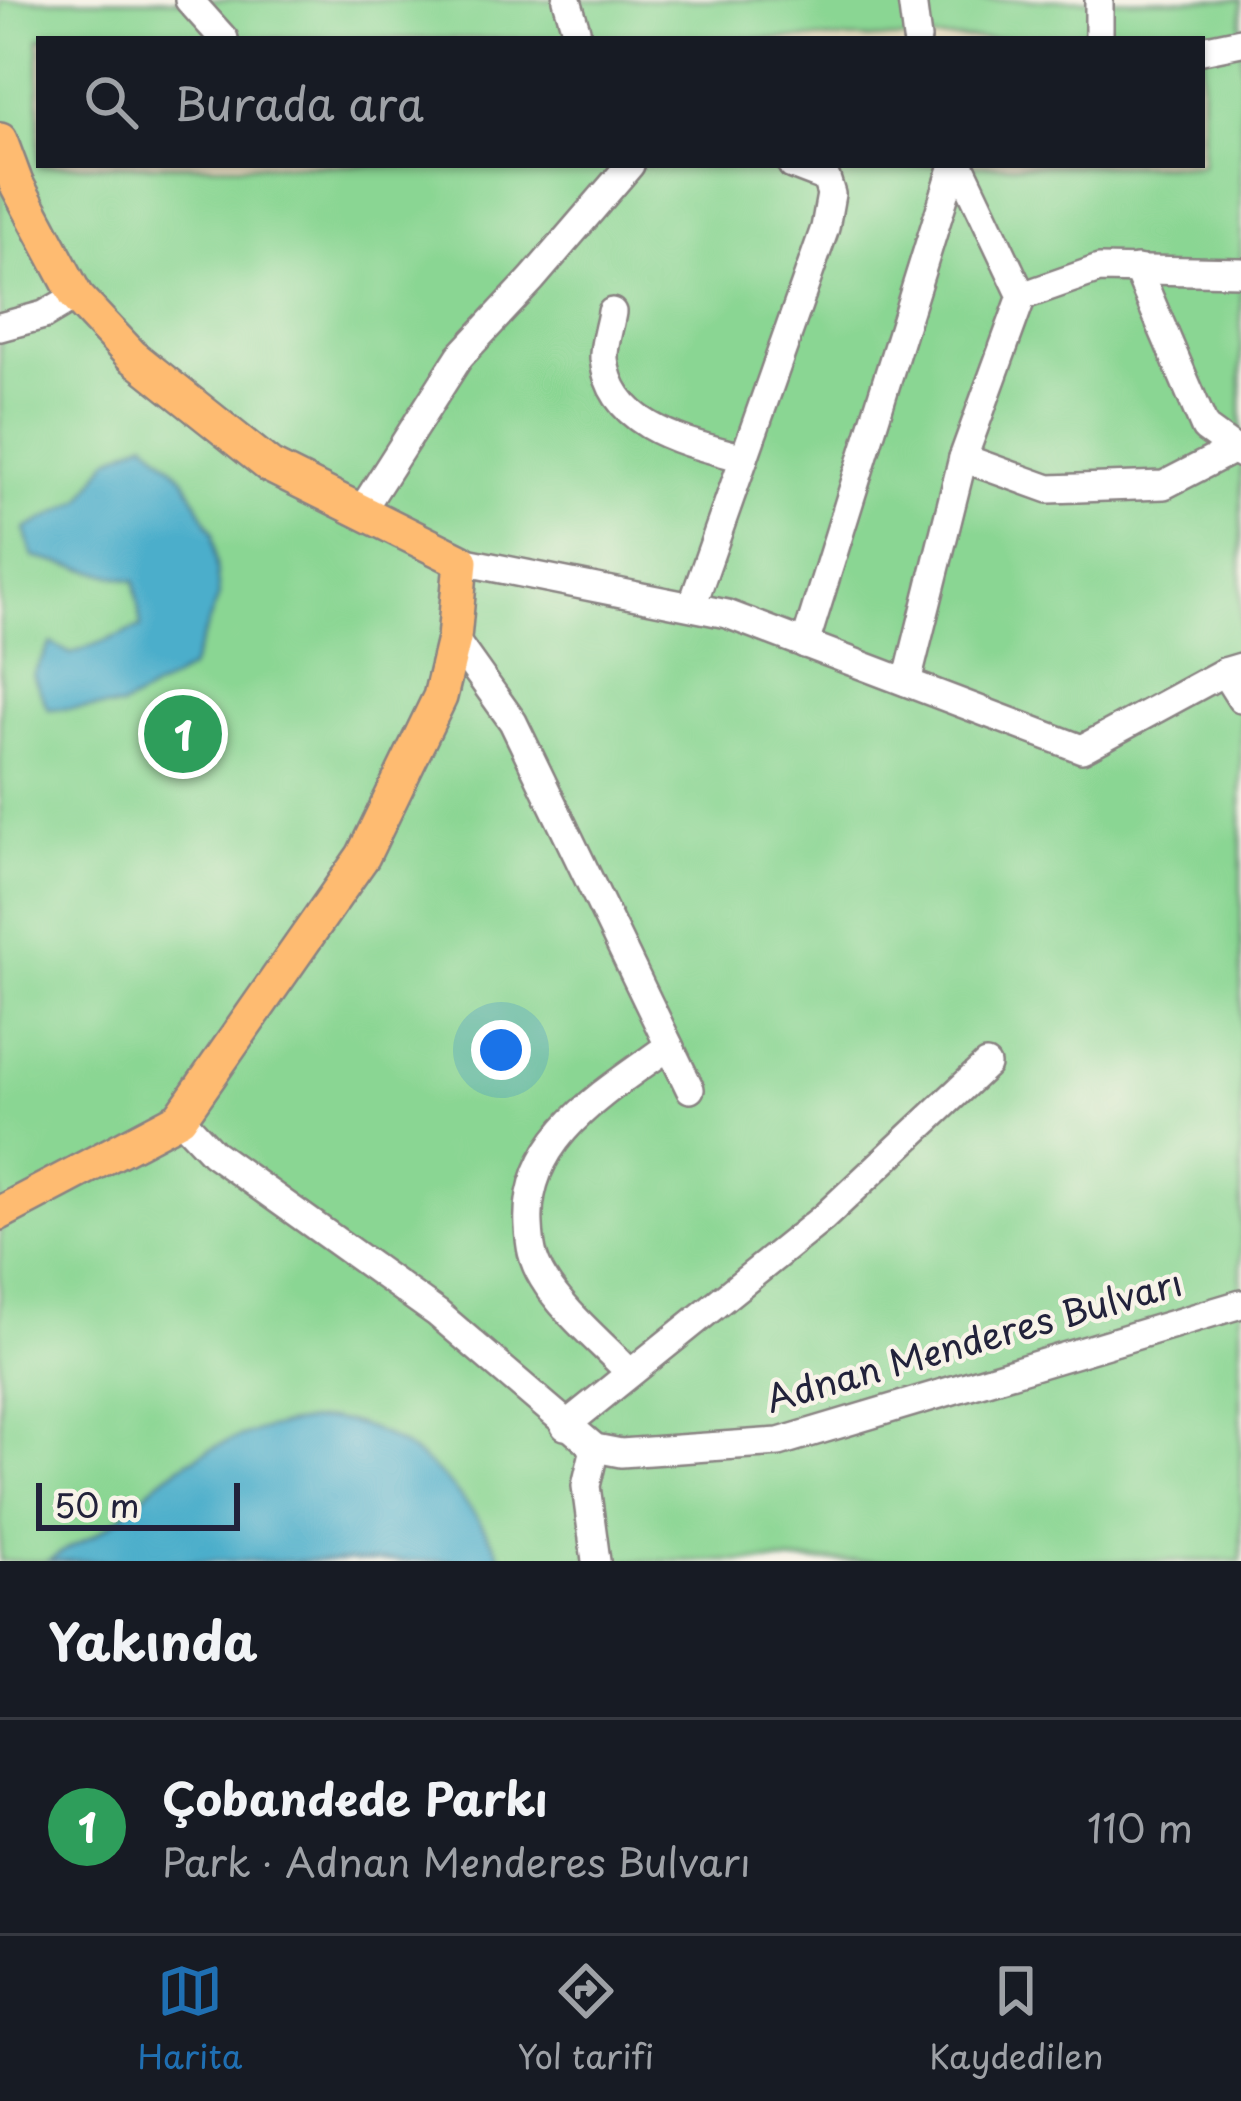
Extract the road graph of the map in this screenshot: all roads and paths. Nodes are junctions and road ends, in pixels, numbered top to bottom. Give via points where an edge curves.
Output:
1 (224, 0) edge
2 (567, 0) edge
3 (912, 0) edge
4 (1099, 0) edge
5 (192, 6) edge
6 (221, 36) edge
7 (574, 36) edge
8 (916, 36) edge
9 (1099, 36) edge
10 (1241, 42) edge
11 (1205, 49) edge
12 (0, 140) edge
13 (627, 168) edge
14 (800, 168) edge
15 (956, 168) edge
16 (958, 168) edge
17 (1137, 269) junction
18 (1241, 272) edge
19 (76, 296) junction
20 (1022, 296) junction
21 (612, 312) dead end
22 (0, 327) edge
23 (1238, 452) edge
24 (744, 458) junction
25 (963, 458) junction
26 (360, 513) junction
27 (461, 561) junction
28 (692, 607) junction
29 (454, 639) junction
30 (805, 644) junction
31 (1233, 669) edge
32 (907, 682) junction
33 (1241, 699) edge
34 (669, 1046) junction
35 (986, 1065) dead end
36 (690, 1089) dead end
37 (180, 1118) junction
38 (0, 1214) edge
39 (1241, 1304) edge
40 (630, 1373) junction
41 (566, 1426) junction
42 (595, 1448) junction
43 (596, 1561) edge

1 - 5 street
2 - 7 street
3 - 8 street
4 - 9 street
5 - 6 street
10 - 11 street
12 - 19 main road
13 - 26 street via 460,356
14 - 24 street via 826,178 825,228
15 - 30 street
16 - 20 street
17 - 18 street
17 - 20 street via 1100,268
17 - 23 street via 1205,428
19 - 22 street
19 - 26 main road via 132,356 269,466
20 - 25 street
21 - 24 street via 604,360 637,419
23 - 25 street via 1164,485 1049,489
24 - 28 street
25 - 32 street
26 - 27 main road
27 - 28 street
27 - 29 main road
28 - 30 street
29 - 34 street via 513,722
29 - 37 main road via 440,697 363,856
30 - 32 street
31 - 32 street via 1082,749
31 - 33 street
34 - 36 street
34 - 40 street via 583,1108 539,1160 528,1208 530,1254 544,1282
35 - 40 street via 823,1218
37 - 38 main road
37 - 41 street via 213,1153 437,1313
39 - 42 street, Adnan Menderes Bulvarı via 779,1442
40 - 41 street
41 - 42 street
42 - 43 street via 586,1486

